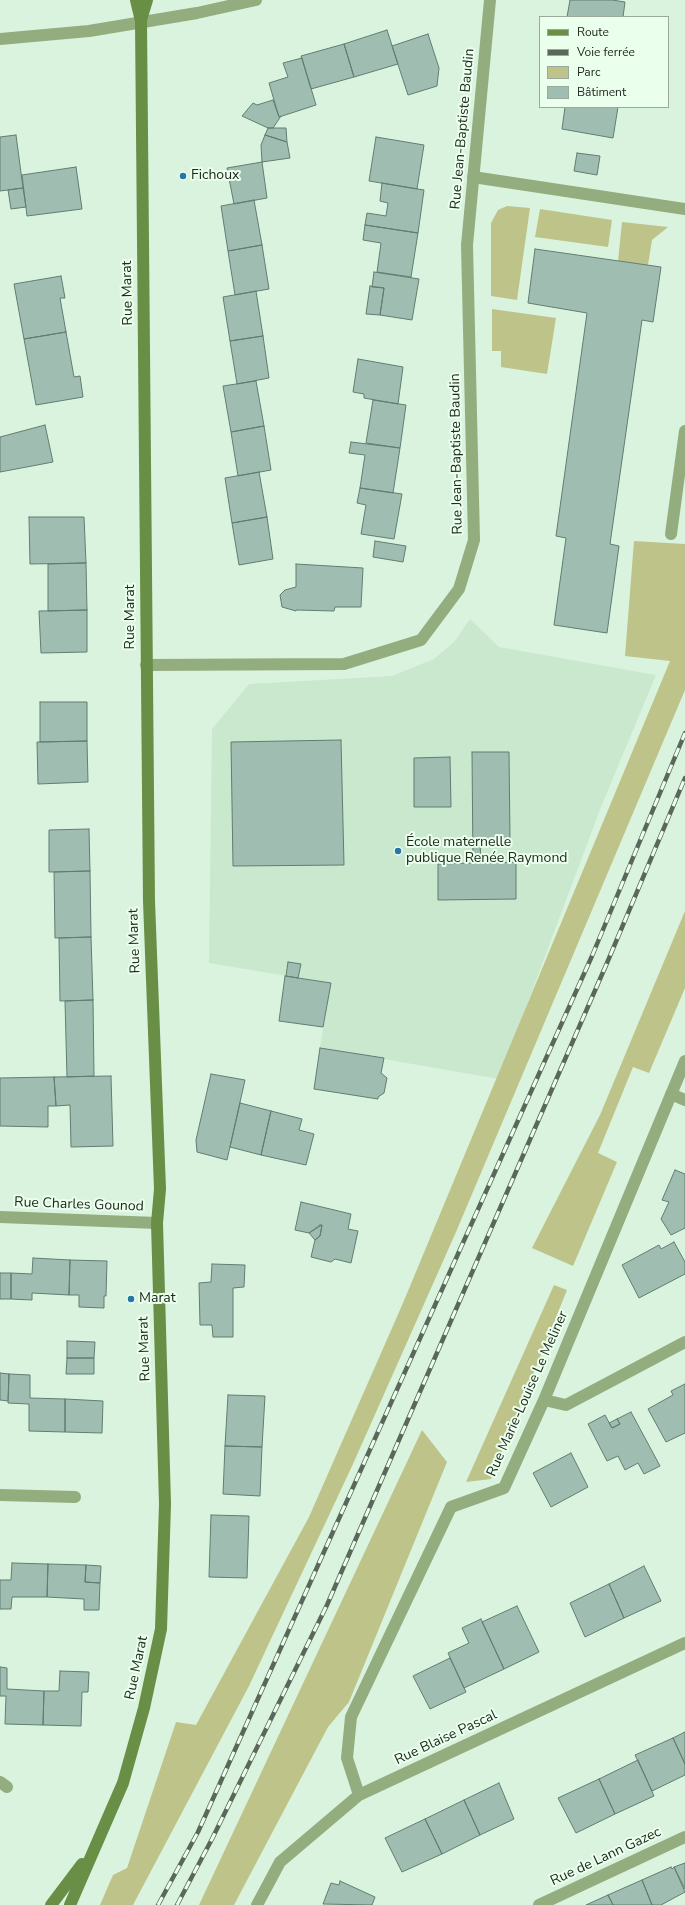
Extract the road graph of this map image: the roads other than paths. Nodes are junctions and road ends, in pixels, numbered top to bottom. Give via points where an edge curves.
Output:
1 (136, 0) edge
2 (147, 0) edge
3 (256, 0) edge
4 (490, 0) edge
5 (141, 22) junction
6 (0, 39) edge
7 (473, 177) junction
8 (685, 209) edge
9 (685, 432) edge
10 (672, 534) dead end
11 (146, 665) junction
12 (685, 1061) edge
13 (671, 1094) junction
14 (685, 1100) edge
15 (0, 1217) edge
16 (156, 1224) junction
17 (685, 1342) edge
18 (544, 1400) junction
19 (0, 1495) edge
20 (75, 1497) dead end
21 (685, 1643) edge
22 (359, 1794) junction
23 (685, 1837) edge
24 (94, 1848) junction
25 (51, 1905) edge
26 (70, 1905) edge
27 (257, 1905) edge
28 (539, 1905) edge

1 - 5 main road
2 - 5 main road
3 - 5 street
4 - 7 street, Rue Jean-Baptiste Baudin
5 - 6 street via 89,31
5 - 11 main road, Rue Marat
7 - 8 street
7 - 11 street, Rue Jean-Baptiste Baudin via 467,245 474,540 459,589 421,640 344,664
9 - 10 street
11 - 16 main road, Rue Marat via 149,901 160,1188
12 - 13 street, Rue Marie-Louise Le Meliner
13 - 14 street
13 - 18 street, Rue Marie-Louise Le Meliner
15 - 16 street, Rue Charles Gounod
16 - 24 main road, Rue Marat via 165,1504 161,1629 144,1708 123,1783
17 - 18 street via 566,1405
18 - 22 street, Rue Marie-Louise Le Meliner via 504,1488 452,1507 352,1716 347,1758
19 - 20 street
21 - 22 street, Rue Blaise Pascal
22 - 27 street, Rue Blaise Pascal via 280,1862
23 - 28 street, Rue de Lann Gazec
24 - 25 main road, Rue Marat
24 - 26 main road, Rue Marat

